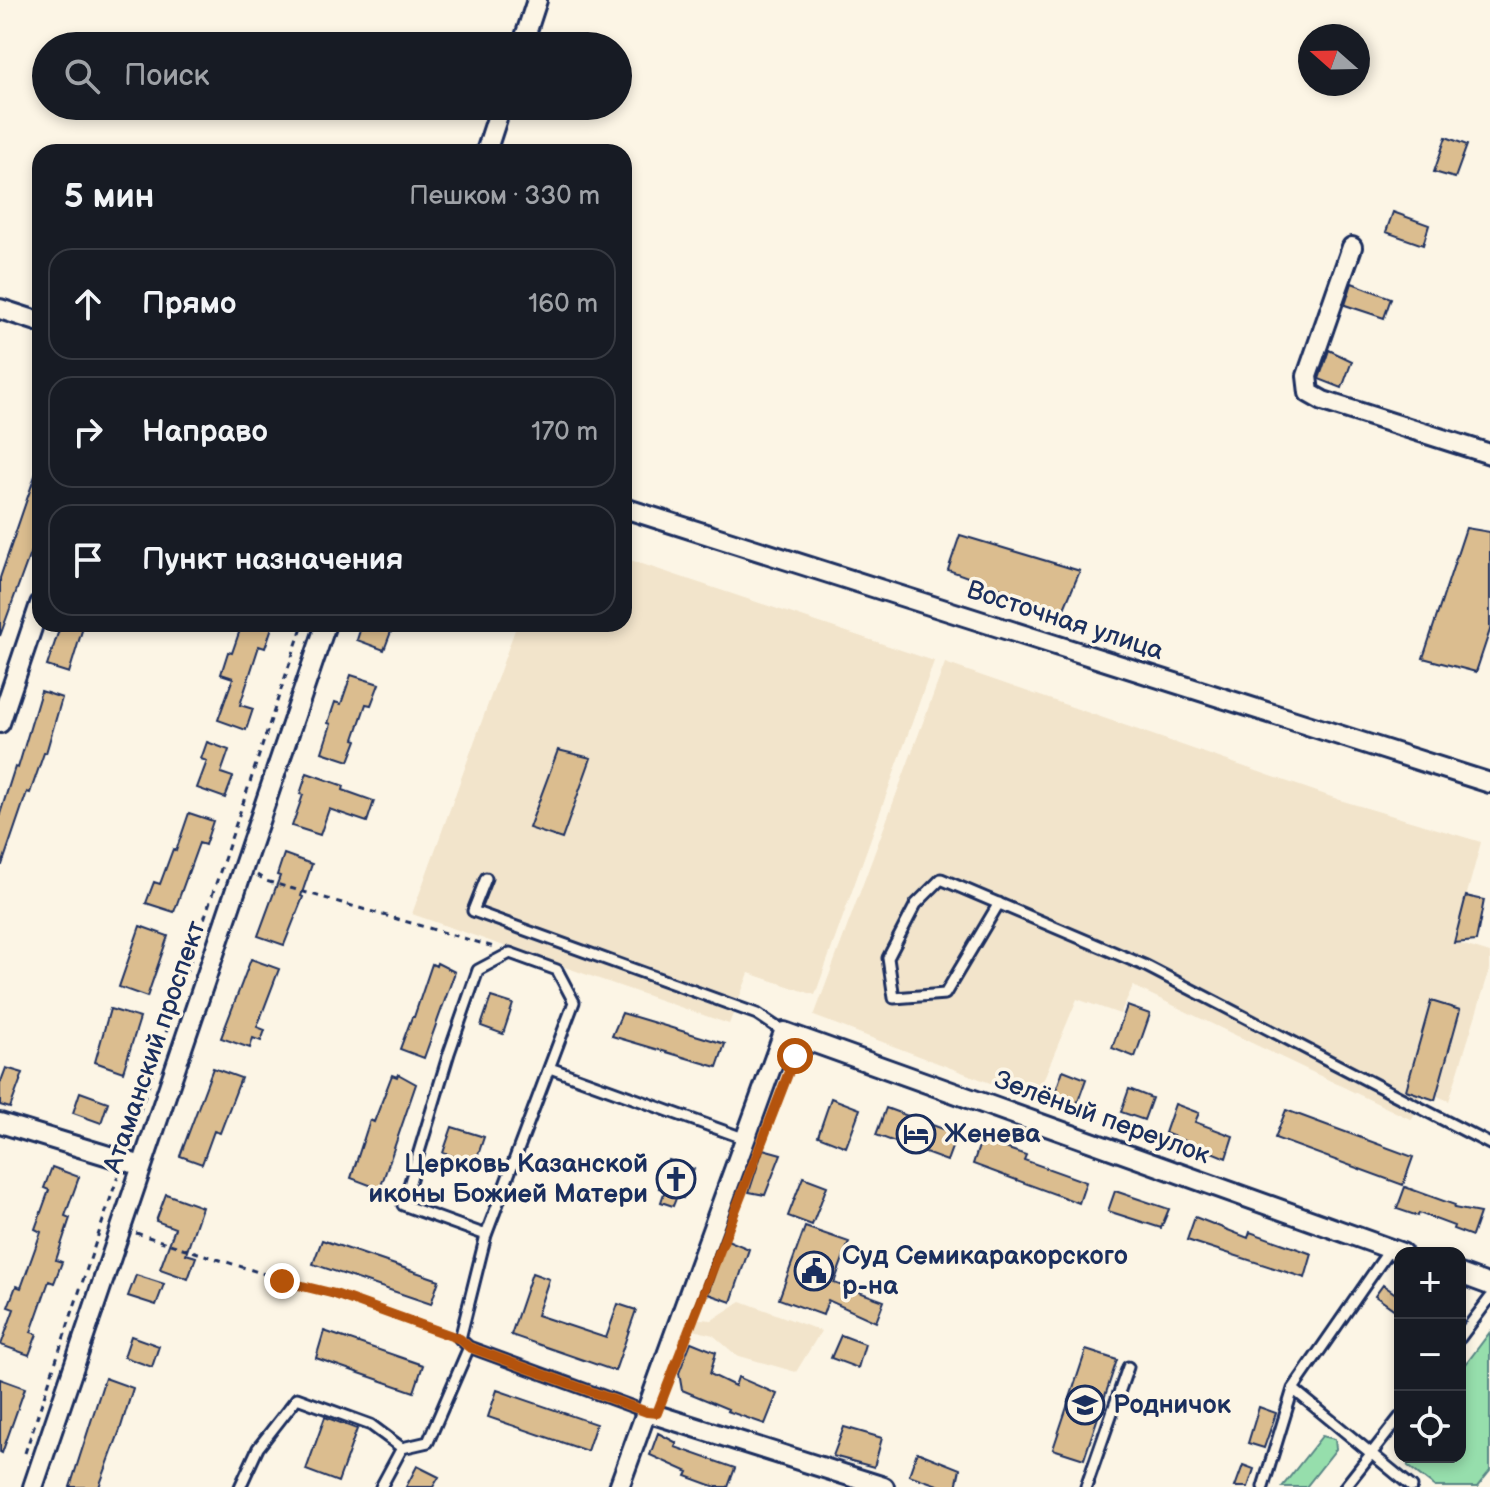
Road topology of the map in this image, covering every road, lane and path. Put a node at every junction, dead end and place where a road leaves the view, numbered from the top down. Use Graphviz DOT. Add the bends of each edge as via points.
graph roads {
  1 [pos="537,0"];
  2 [pos="527,32"];
  3 [pos="496,120"];
  4 [pos="489,144"];
  5 [pos="1352,247"];
  6 [pos="0,309"];
  7 [pos="32,319"];
  8 [pos="1490,454"];
  9 [pos="632,511"];
  10 [pos="32,628"];
  11 [pos="300,632"];
  12 [pos="323,632"];
  13 [pos="0,723"];
  14 [pos="1490,783"];
  15 [pos="244,866"];
  16 [pos="486,878"];
  17 [pos="999,903"];
  18 [pos="510,953"];
  19 [pos="784,1032"];
  20 [pos="810,1061"];
  21 [pos="550,1068"];
  22 [pos="790,1070"];
  23 [pos="0,1123"];
  24 [pos="746,1139"];
  25 [pos="1490,1144"];
  26 [pos="123,1161"];
  27 [pos="142,1166"];
  28 [pos="121,1228"];
  29 [pos="486,1235"];
  30 [pos="1394,1250"];
  31 [pos="1394,1254"];
  32 [pos="1466,1276"];
  33 [pos="1490,1285"];
  34 [pos="1490,1298"];
  35 [pos="1466,1330"];
  36 [pos="460,1339"];
  37 [pos="469,1347"];
  38 [pos="1128,1367"];
  39 [pos="1293,1389"];
  40 [pos="647,1412"];
  41 [pos="1394,1425"];
  42 [pos="402,1448"];
  43 [pos="1372,1454"];
  44 [pos="24,1458"];
  45 [pos="33,1487"];
  46 [pos="240,1487"];
  47 [pos="381,1487"];
  48 [pos="619,1487"];
  49 [pos="884,1487"];
  50 [pos="1086,1487"];
  51 [pos="1263,1487"];
  52 [pos="1345,1487"];
  53 [pos="1412,1487"];
  1 -- 2 [label="street"];
  3 -- 4 [label="street"];
  5 -- 8 [label="street" via="1307,376 1309,393"];
  6 -- 7 [label="street"];
  9 -- 14 [label="street, Восточная улица"];
  10 -- 13 [label="street"];
  11 -- 26 [label="path"];
  12 -- 15 [label="street, Атаманский проспект"];
  15 -- 18 [label="path" via="266,881"];
  15 -- 27 [label="street, Атаманский проспект"];
  16 -- 19 [label="lane" via="473,911 757,1014"];
  17 -- 17 [label="lane" via="945,994 894,998 888,958 916,904 941,879"];
  17 -- 25 [label="lane" via="1146,966"];
  18 -- 21 [label="lane" via="557,970 574,1002"];
  18 -- 29 [label="lane" via="478,970 403,1205"];
  19 -- 24 [label="street"];
  19 -- 30 [label="street, Зелёный переулок"];
  20 -- 22 [label="path" via="795,1056"];
  21 -- 24 [label="lane"];
  21 -- 29 [label="lane"];
  23 -- 26 [label="street"];
  24 -- 40 [label="street"];
  26 -- 27 [label="street"];
  26 -- 44 [label="path"];
  27 -- 28 [label="street, Атаманский проспект"];
  28 -- 36 [label="path"];
  28 -- 45 [label="street, Атаманский проспект"];
  29 -- 36 [label="lane"];
  31 -- 39 [label="lane"];
  32 -- 33 [label="street"];
  34 -- 35 [label="lane"];
  36 -- 37 [label="lane"];
  37 -- 40 [label="lane"];
  37 -- 42 [label="lane" via="428,1442"];
  38 -- 50 [label="lane"];
  39 -- 43 [label="lane"];
  39 -- 51 [label="lane"];
  40 -- 48 [label="street"];
  40 -- 49 [label="street"];
  41 -- 43 [label="lane"];
  42 -- 46 [label="lane" via="371,1425 297,1398 258,1448"];
  42 -- 47 [label="lane"];
  43 -- 52 [label="lane"];
  43 -- 53 [label="lane"];
}
